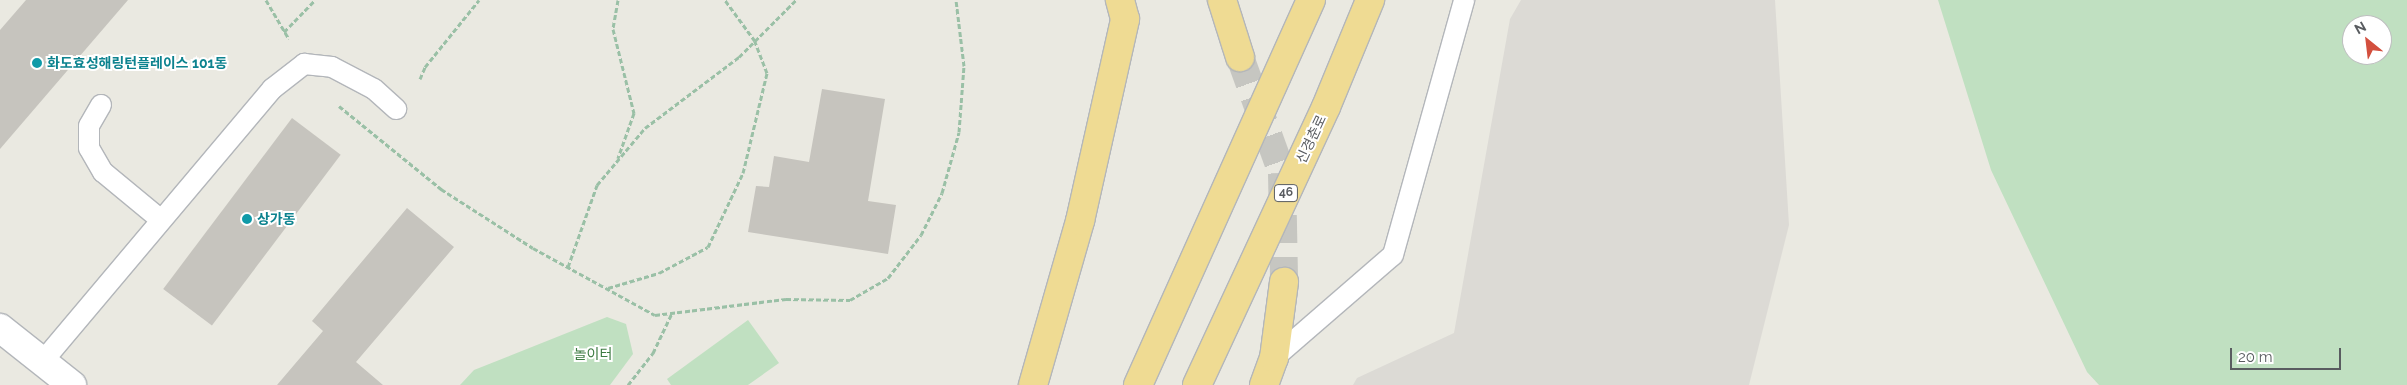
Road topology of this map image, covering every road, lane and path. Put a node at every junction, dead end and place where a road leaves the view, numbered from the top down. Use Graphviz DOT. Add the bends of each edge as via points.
graph roads {
  1 [pos="266,0"];
  2 [pos="315,0"];
  3 [pos="479,0"];
  4 [pos="618,0"];
  5 [pos="724,0"];
  6 [pos="796,0"];
  7 [pos="956,0"];
  8 [pos="1120,0"];
  9 [pos="1222,0"];
  10 [pos="1311,0"];
  11 [pos="1370,0"];
  12 [pos="1464,0"];
  13 [pos="284,32"];
  14 [pos="755,41"];
  15 [pos="1240,57"];
  16 [pos="304,64"];
  17 [pos="420,79"];
  18 [pos="101,105"];
  19 [pos="396,109"];
  20 [pos="617,161"];
  21 [pos="161,220"];
  22 [pos="568,267"];
  23 [pos="1284,282"];
  24 [pos="607,288"];
  25 [pos="672,312"];
  26 [pos="0,328"];
  27 [pos="1274,358"];
  28 [pos="43,361"];
  29 [pos="72,385"];
  30 [pos="628,385"];
  31 [pos="1033,385"];
  32 [pos="1138,385"];
  33 [pos="1197,385"];
  34 [pos="1264,385"];
  1 -- 13 [label="path"];
  2 -- 13 [label="path"];
  3 -- 17 [label="path" via="424,67"];
  4 -- 20 [label="path" via="613,28 634,113"];
  5 -- 14 [label="path"];
  6 -- 14 [label="path"];
  7 -- 25 [label="path" via="964,66 959,132 942,193 921,235 888,278 850,300 786,299"];
  8 -- 31 [label="highway" via="1125,19 1080,221"];
  9 -- 15 [label="highway"];
  10 -- 32 [label="highway"];
  11 -- 33 [label="highway, 신경춘로 / 46" via="1326,107"];
  12 -- 27 [label="lane" via="1393,255"];
  13 -- 16 [label="path"];
  14 -- 20 [label="path" via="646,128"];
  14 -- 24 [label="path" via="767,73 761,113 721,228 708,247 660,273"];
  16 -- 19 [label="lane" via="332,67 374,89"];
  16 -- 21 [label="lane" via="272,88"];
  16 -- 22 [label="path" via="343,111 441,189"];
  18 -- 21 [label="lane" via="89,126 89,148 103,172"];
  20 -- 22 [label="path" via="597,184"];
  21 -- 28 [label="lane"];
  22 -- 24 [label="path"];
  23 -- 27 [label="highway"];
  24 -- 25 [label="path" via="655,315"];
  25 -- 30 [label="path" via="653,353"];
  26 -- 28 [label="street"];
  27 -- 34 [label="highway"];
  28 -- 29 [label="street"];
}
